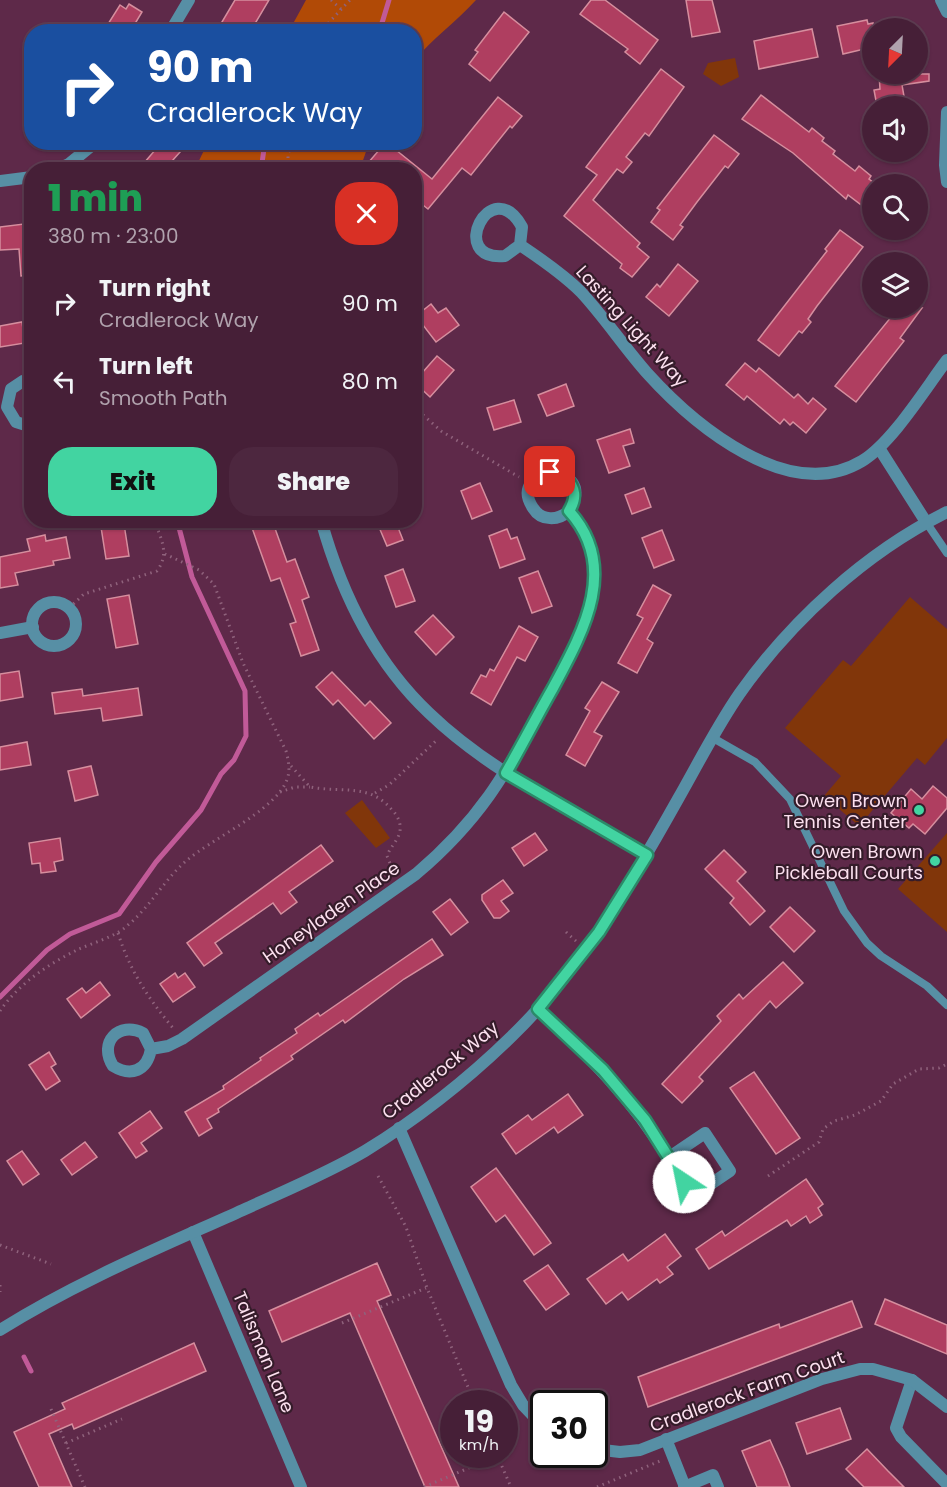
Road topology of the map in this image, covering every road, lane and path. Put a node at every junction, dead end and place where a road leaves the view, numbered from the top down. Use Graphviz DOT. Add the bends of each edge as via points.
graph roads {
  1 [pos="189,0"];
  2 [pos="332,0"];
  3 [pos="350,0"];
  4 [pos="941,0"];
  5 [pos="341,9"];
  6 [pos="947,12"];
  7 [pos="175,24"];
  8 [pos="327,24"];
  9 [pos="947,112"];
  10 [pos="86,150"];
  11 [pos="71,162"];
  12 [pos="24,178"];
  13 [pos="0,181"];
  14 [pos="947,182"];
  15 [pos="520,245"];
  16 [pos="947,360"];
  17 [pos="24,381"];
  18 [pos="4,408"];
  19 [pos="422,414"];
  20 [pos="24,424"];
  21 [pos="879,448"];
  22 [pos="532,484"];
  23 [pos="569,511"];
  24 [pos="947,512"];
  25 [pos="926,522"];
  26 [pos="157,528"];
  27 [pos="324,528"];
  28 [pos="947,553"];
  29 [pos="165,554"];
  30 [pos="69,608"];
  31 [pos="33,627"];
  32 [pos="0,633"];
  33 [pos="449,731"];
  34 [pos="713,738"];
  35 [pos="290,765"];
  36 [pos="506,773"];
  37 [pos="310,787"];
  38 [pos="280,792"];
  39 [pos="375,794"];
  40 [pos="647,855"];
  41 [pos="400,885"];
  42 [pos="118,933"];
  43 [pos="947,1005"];
  44 [pos="538,1009"];
  45 [pos="0,1011"];
  46 [pos="182,1039"];
  47 [pos="151,1049"];
  48 [pos="947,1064"];
  49 [pos="399,1128"];
  50 [pos="668,1158"];
  51 [pos="378,1176"];
  52 [pos="768,1176"];
  53 [pos="193,1232"];
  54 [pos="0,1245"];
  55 [pos="51,1264"];
  56 [pos="0,1285"];
  57 [pos="427,1288"];
  58 [pos="0,1292"];
  59 [pos="342,1323"];
  60 [pos="0,1330"];
  61 [pos="912,1380"];
  62 [pos="469,1390"];
  63 [pos="947,1407"];
  64 [pos="51,1409"];
  65 [pos="530,1412"];
  66 [pos="122,1419"];
  67 [pos="666,1439"];
  68 [pos="66,1443"];
  69 [pos="608,1451"];
  70 [pos="672,1455"];
  71 [pos="467,1468"];
  72 [pos="503,1468"];
  73 [pos="947,1484"];
  74 [pos="85,1487"];
  75 [pos="301,1487"];
  76 [pos="424,1487"];
  77 [pos="511,1487"];
  78 [pos="597,1487"];
  79 [pos="685,1487"];
  80 [pos="717,1487"];
  1 -- 7 [label="street"];
  2 -- 5 [label="path"];
  3 -- 5 [label="path"];
  4 -- 6 [label="street"];
  5 -- 8 [label="path"];
  9 -- 14 [label="street"];
  10 -- 11 [label="street"];
  12 -- 13 [label="street"];
  15 -- 21 [label="street, Lasting Light Way" via="579,291 674,401 747,454 768,465 808,474 848,467"];
  16 -- 21 [label="street, Lasting Light Way"];
  17 -- 18 [label="street" via="11,389"];
  18 -- 20 [label="street" via="16,422"];
  19 -- 22 [label="path" via="441,431"];
  21 -- 25 [label="street"];
  22 -- 23 [label="street" via="529,499 537,513 550,519"];
  22 -- 23 [label="street" via="544,474 559,473 565,477 575,492"];
  23 -- 36 [label="street, Honeyladen Place" via="580,524 593,555 590,610 574,650"];
  24 -- 25 [label="street, Cradlerock Way"];
  25 -- 28 [label="lane"];
  25 -- 34 [label="street, Cradlerock Way" via="850,577 776,647 739,694"];
  26 -- 29 [label="path"];
  27 -- 33 [label="street" via="348,596 378,651 412,695"];
  29 -- 30 [label="path" via="157,571 84,594"];
  29 -- 35 [label="path" via="199,570 214,584 243,663"];
  30 -- 31 [label="street" via="62,603 47,603 34,614"];
  30 -- 31 [label="street" via="76,627 63,644 44,643"];
  31 -- 32 [label="street"];
  33 -- 36 [label="street"];
  33 -- 39 [label="path"];
  34 -- 40 [label="street, Cradlerock Way"];
  34 -- 43 [label="lane" via="755,762 790,799 844,911 861,936 881,956 905,970"];
  35 -- 37 [label="path"];
  35 -- 38 [label="path" via="289,777"];
  36 -- 40 [label="street"];
  36 -- 41 [label="street, Honeyladen Place" via="465,829"];
  37 -- 38 [label="path"];
  37 -- 39 [label="path"];
  38 -- 42 [label="path" via="188,859"];
  39 -- 41 [label="path" via="398,816 400,834 387,856"];
  40 -- 44 [label="street, Cradlerock Way" via="593,940"];
  41 -- 46 [label="street, Honeyladen Place"];
  42 -- 45 [label="path" via="49,967 24,984"];
  42 -- 46 [label="path" via="144,994"];
  44 -- 49 [label="street, Cradlerock Way" via="468,1076"];
  44 -- 50 [label="street" via="603,1070 645,1120"];
  46 -- 47 [label="street, Honeyladen Place"];
  48 -- 52 [label="path" via="919,1069 893,1084 881,1101 855,1116 834,1121 823,1129 819,1142"];
  49 -- 53 [label="street, Cradlerock Way" via="326,1172"];
  49 -- 65 [label="street" via="511,1385"];
  50 -- 50 [label="street" via="705,1133 730,1170 693,1196"];
  51 -- 57 [label="path" via="406,1227"];
  53 -- 60 [label="street, Cradlerock Way" via="48,1302"];
  53 -- 75 [label="street, Talisman Lane"];
  54 -- 55 [label="path"];
  56 -- 58 [label="path"];
  57 -- 59 [label="path"];
  57 -- 62 [label="path"];
  61 -- 63 [label="street, Cradlerock Farm Court"];
  61 -- 67 [label="street, Cradlerock Farm Court" via="873,1369 843,1373"];
  61 -- 73 [label="street" via="896,1428"];
  64 -- 68 [label="path"];
  66 -- 68 [label="path"];
  67 -- 69 [label="street, Cradlerock Farm Court" via="640,1450"];
  67 -- 70 [label="street"];
  68 -- 74 [label="path"];
  70 -- 78 [label="path"];
  70 -- 79 [label="street"];
  71 -- 76 [label="path"];
  72 -- 77 [label="path"];
  79 -- 80 [label="street" via="713,1475"];
}
